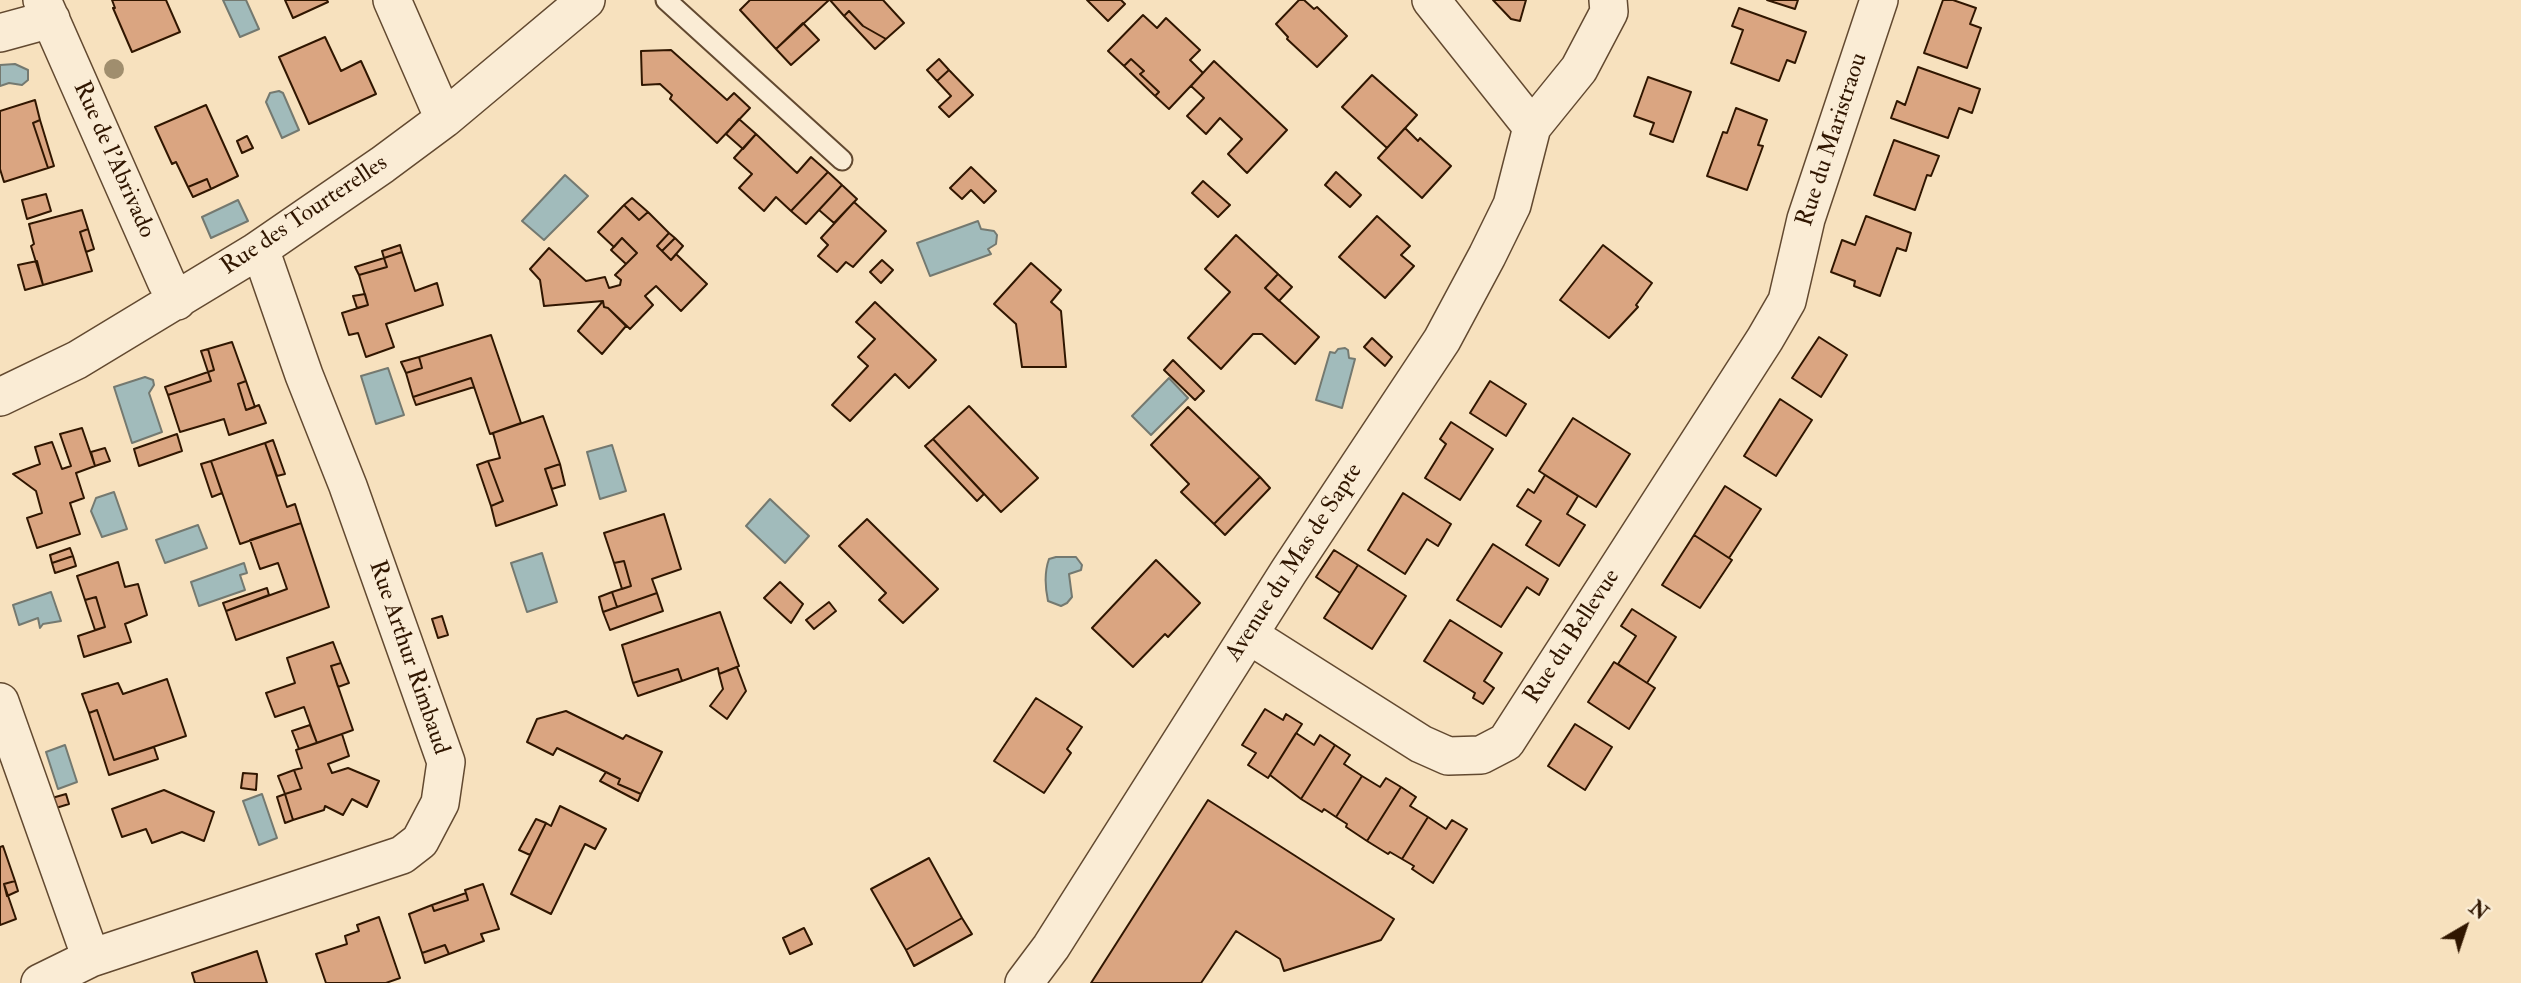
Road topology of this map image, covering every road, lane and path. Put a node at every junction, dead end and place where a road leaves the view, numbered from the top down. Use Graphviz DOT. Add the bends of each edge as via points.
graph roads {
  1 [pos="392,0"];
  2 [pos="586,0"];
  3 [pos="666,0"];
  4 [pos="1431,0"];
  5 [pos="1880,0"];
  6 [pos="1612,4"];
  7 [pos="47,9"];
  8 [pos="0,33"];
  9 [pos="444,119"];
  10 [pos="1531,127"];
  11 [pos="842,160"];
  12 [pos="257,251"];
  13 [pos="1792,281"];
  14 [pos="177,301"];
  15 [pos="0,397"];
  16 [pos="1249,635"];
  17 [pos="0,702"];
  18 [pos="91,958"];
  19 [pos="40,983"];
  20 [pos="1024,983"];
  1 -- 9 [label="street"];
  2 -- 9 [label="street, Rue des Tourterelles"];
  3 -- 11 [label="lane"];
  4 -- 10 [label="street"];
  5 -- 13 [label="street, Rue du Maristraou" via="1806,219"];
  6 -- 10 [label="street" via="1579,69"];
  7 -- 8 [label="street"];
  7 -- 14 [label="street, Rue de l'Abrivado"];
  9 -- 12 [label="street, Rue des Tourterelles"];
  10 -- 16 [label="street, Avenue du Mas de Sapte" via="1512,205 1442,340"];
  12 -- 14 [label="street, Rue des Tourterelles"];
  12 -- 18 [label="street, Rue Arthur Rimbaud" via="348,486 446,762 440,803 420,841 402,855"];
  13 -- 16 [label="street, Rue du Bellevue" via="1765,339 1506,742 1481,755 1448,756 1421,744"];
  14 -- 15 [label="street, Rue des Tourterelles" via="77,360"];
  16 -- 20 [label="street, Avenue du Mas de Sapte"];
  17 -- 18 [label="street"];
  18 -- 19 [label="street, Rue Arthur Rimbaud"];
}
